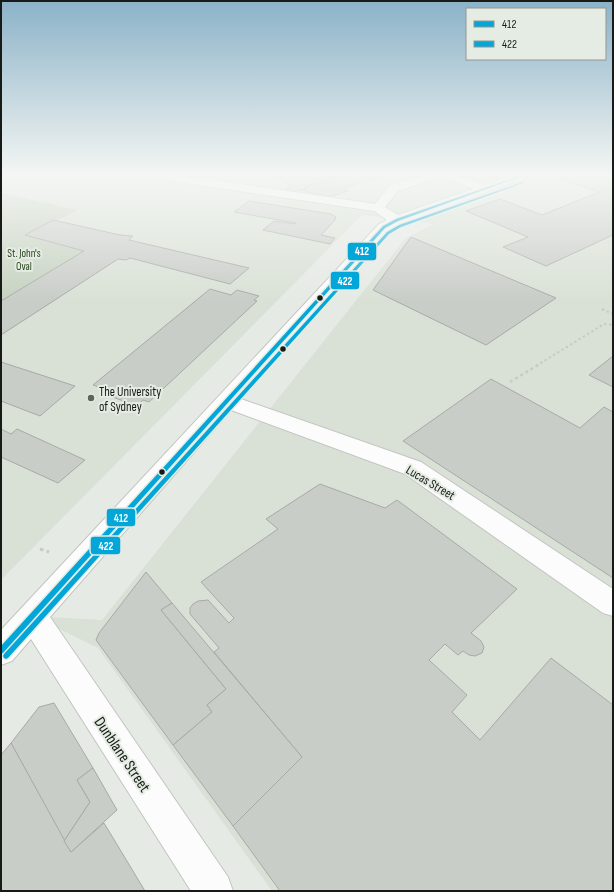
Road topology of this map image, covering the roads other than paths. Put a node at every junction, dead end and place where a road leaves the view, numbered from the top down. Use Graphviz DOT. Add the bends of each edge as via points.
graph roads {
  1 [pos="393,218"];
  2 [pos="404,218"];
  3 [pos="397,220"];
  4 [pos="227,401"];
  5 [pos="613,604"];
  6 [pos="33,616"];
  7 [pos="1,651"];
  8 [pos="214,891"];
  1 -- 3 [label="street"];
  2 -- 3 [label="street"];
  3 -- 4 [label="street" via="384,227"];
  4 -- 5 [label="street, Lucas Street" via="413,468"];
  4 -- 6 [label="street"];
  6 -- 7 [label="street"];
  6 -- 8 [label="street, Dunblane Street"];
}
